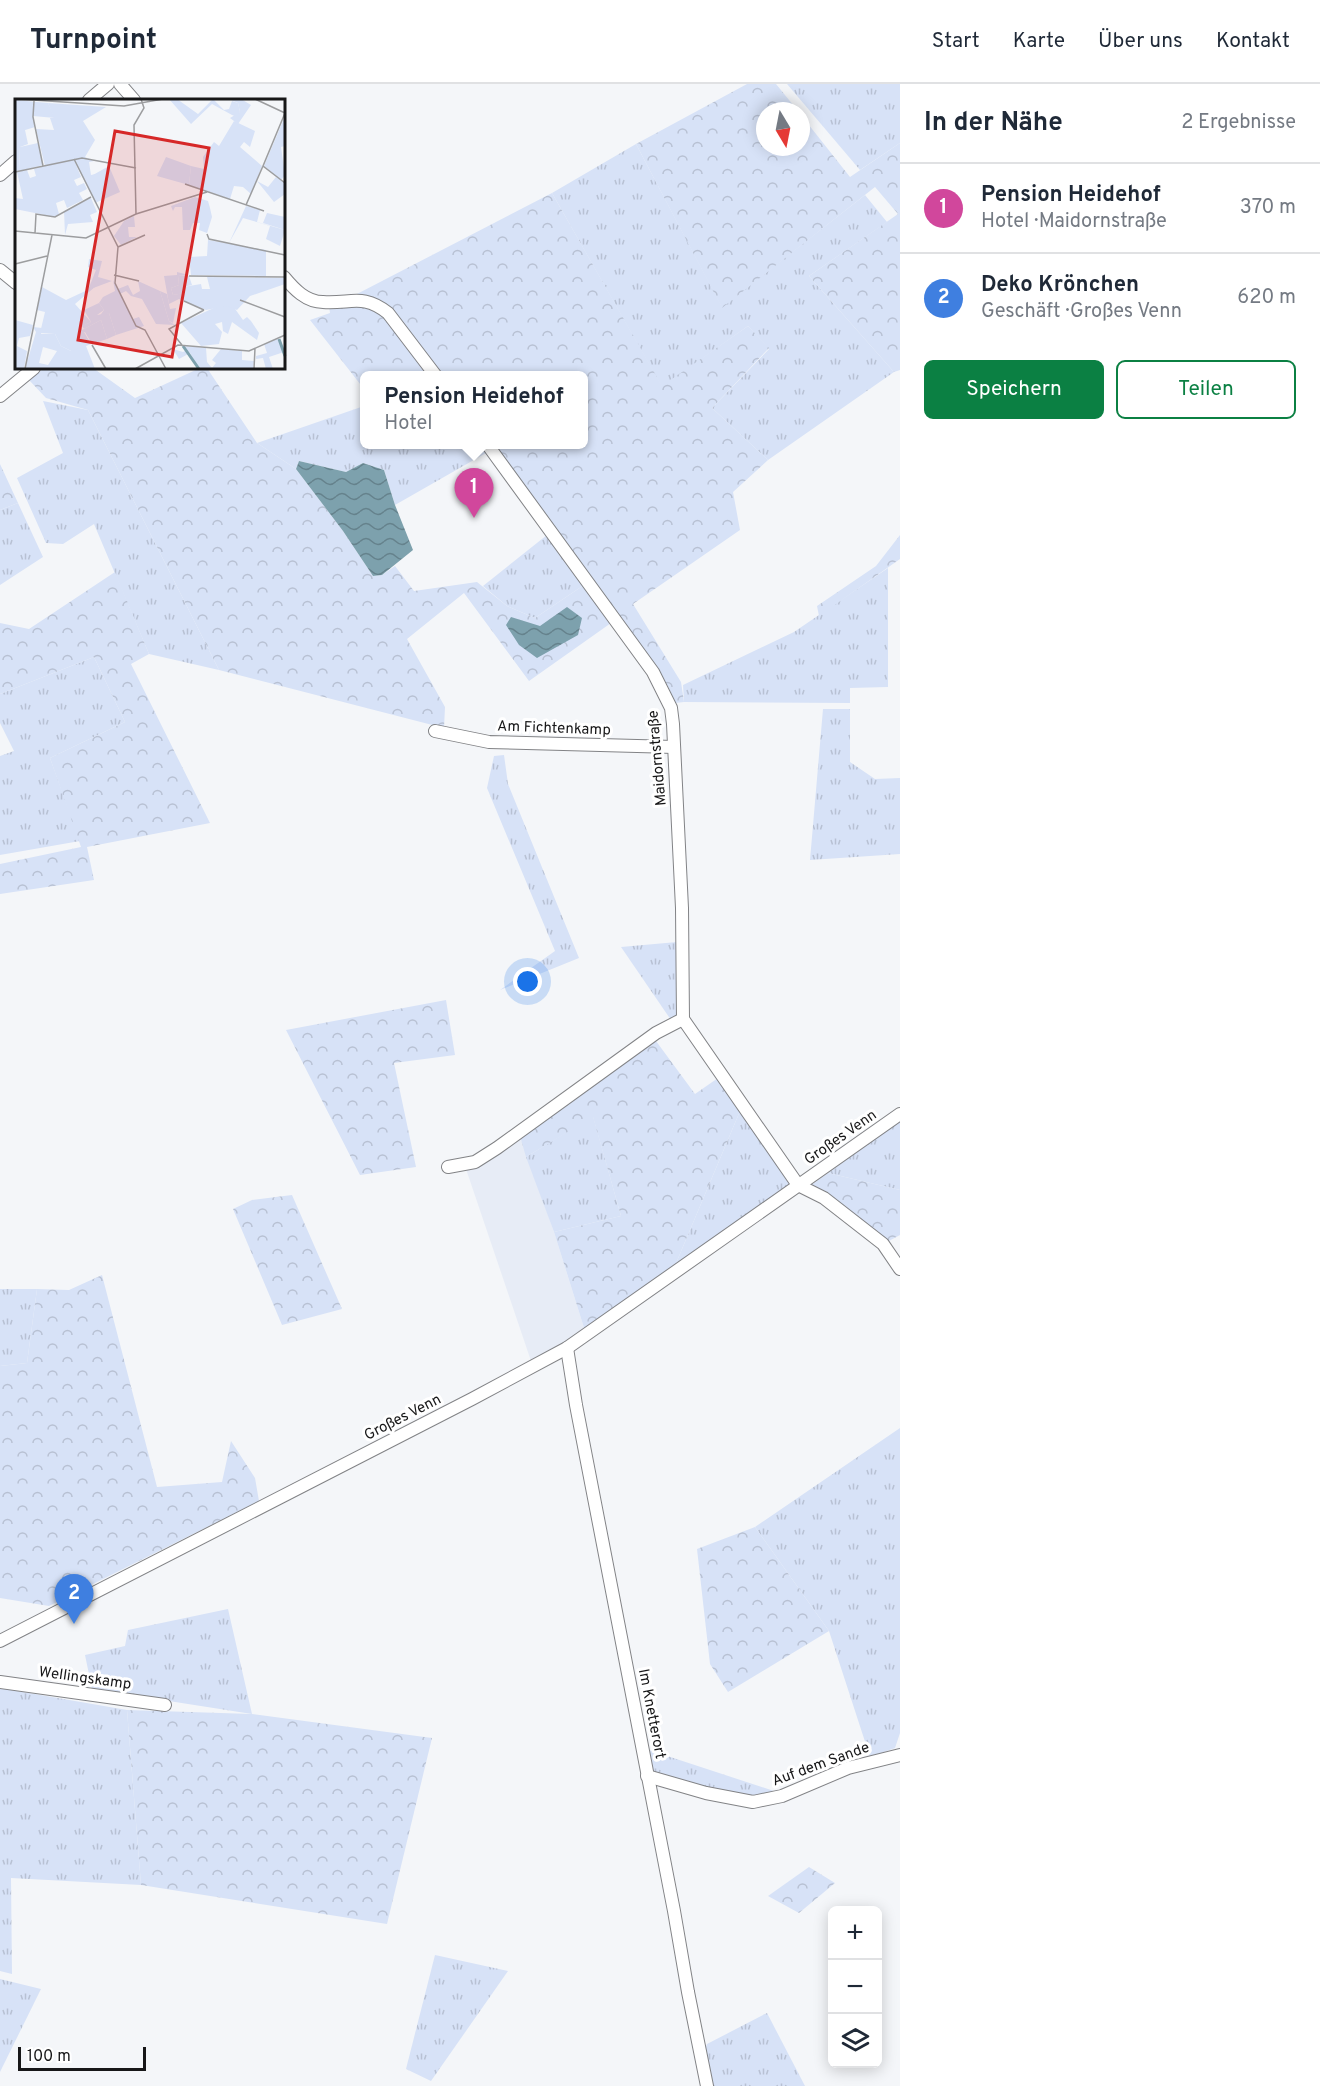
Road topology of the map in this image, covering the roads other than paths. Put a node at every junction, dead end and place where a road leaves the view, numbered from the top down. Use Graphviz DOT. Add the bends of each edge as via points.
graph roads {
  1 [pos="108,84"];
  2 [pos="120,84"];
  3 [pos="90,99"];
  4 [pos="133,99"];
  5 [pos="15,162"];
  6 [pos="0,175"];
  7 [pos="0,270"];
  8 [pos="285,278"];
  9 [pos="15,282"];
  10 [pos="33,369"];
  11 [pos="433,371"];
  12 [pos="0,396"];
  13 [pos="491,449"];
  14 [pos="435,731"];
  15 [pos="674,747"];
  16 [pos="683,1019"];
  17 [pos="900,1114"];
  18 [pos="448,1167"];
  19 [pos="798,1185"];
  20 [pos="900,1269"];
  21 [pos="567,1348"];
  22 [pos="0,1641"];
  23 [pos="0,1682"];
  24 [pos="165,1705"];
  25 [pos="900,1755"];
  26 [pos="647,1776"];
  27 [pos="707,2086"];
  1 -- 3 [label="street"];
  2 -- 4 [label="street"];
  5 -- 6 [label="street"];
  7 -- 9 [label="street"];
  8 -- 11 [label="street" via="308,299 323,303 355,299 378,305"];
  10 -- 12 [label="street"];
  13 -- 15 [label="street, Maidornstraße" via="653,672 671,708"];
  14 -- 15 [label="street, Am Fichtenkamp" via="489,742"];
  15 -- 16 [label="street, Maidornstraße"];
  16 -- 18 [label="street" via="656,1033 475,1162"];
  16 -- 19 [label="street"];
  17 -- 19 [label="street, Großes Venn"];
  19 -- 20 [label="street, Großes Venn" via="824,1198 883,1244"];
  19 -- 21 [label="street, Großes Venn"];
  21 -- 22 [label="street, Großes Venn"];
  21 -- 26 [label="street, Im Knetterort"];
  23 -- 24 [label="street, Wellingskamp"];
  25 -- 26 [label="street, Auf dem Sande" via="848,1768 782,1796 753,1802"];
  26 -- 27 [label="street, Im Knetterort"];
}
